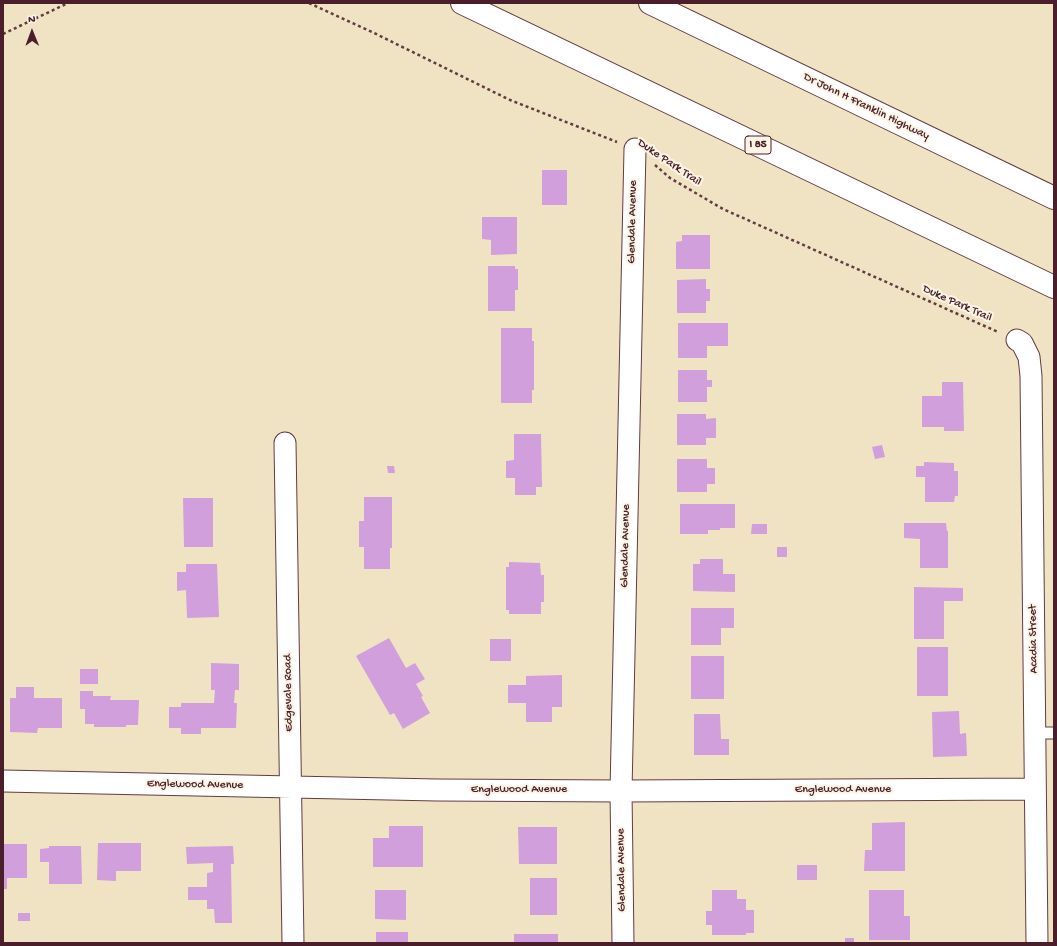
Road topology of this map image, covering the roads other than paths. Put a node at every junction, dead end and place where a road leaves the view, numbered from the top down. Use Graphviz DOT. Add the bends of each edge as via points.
graph roads {
  1 [pos="462,3"];
  2 [pos="650,3"];
  3 [pos="635,150"];
  4 [pos="1054,198"];
  5 [pos="1054,287"];
  6 [pos="1017,340"];
  7 [pos="284,443"];
  8 [pos="1044,733"];
  9 [pos="3,781"];
  10 [pos="290,787"];
  11 [pos="1035,789"];
  12 [pos="621,791"];
  13 [pos="293,943"];
  14 [pos="623,943"];
  15 [pos="1037,943"];
  1 -- 5 [label="highway, I 85"];
  2 -- 4 [label="highway, Dr John H Franklin Highway"];
  3 -- 12 [label="street, Glendale Avenue"];
  6 -- 8 [label="street, Acadia Street" via="1022,343 1029,357 1031,376"];
  7 -- 10 [label="street, Edgevale Road"];
  8 -- 11 [label="street, Acadia Street"];
  9 -- 10 [label="street, Englewood Avenue"];
  10 -- 12 [label="street, Englewood Avenue"];
  10 -- 13 [label="street, Edgevale Road"];
  11 -- 12 [label="street, Englewood Avenue"];
  11 -- 15 [label="street, Acadia Street"];
  12 -- 14 [label="street, Glendale Avenue"];
}
